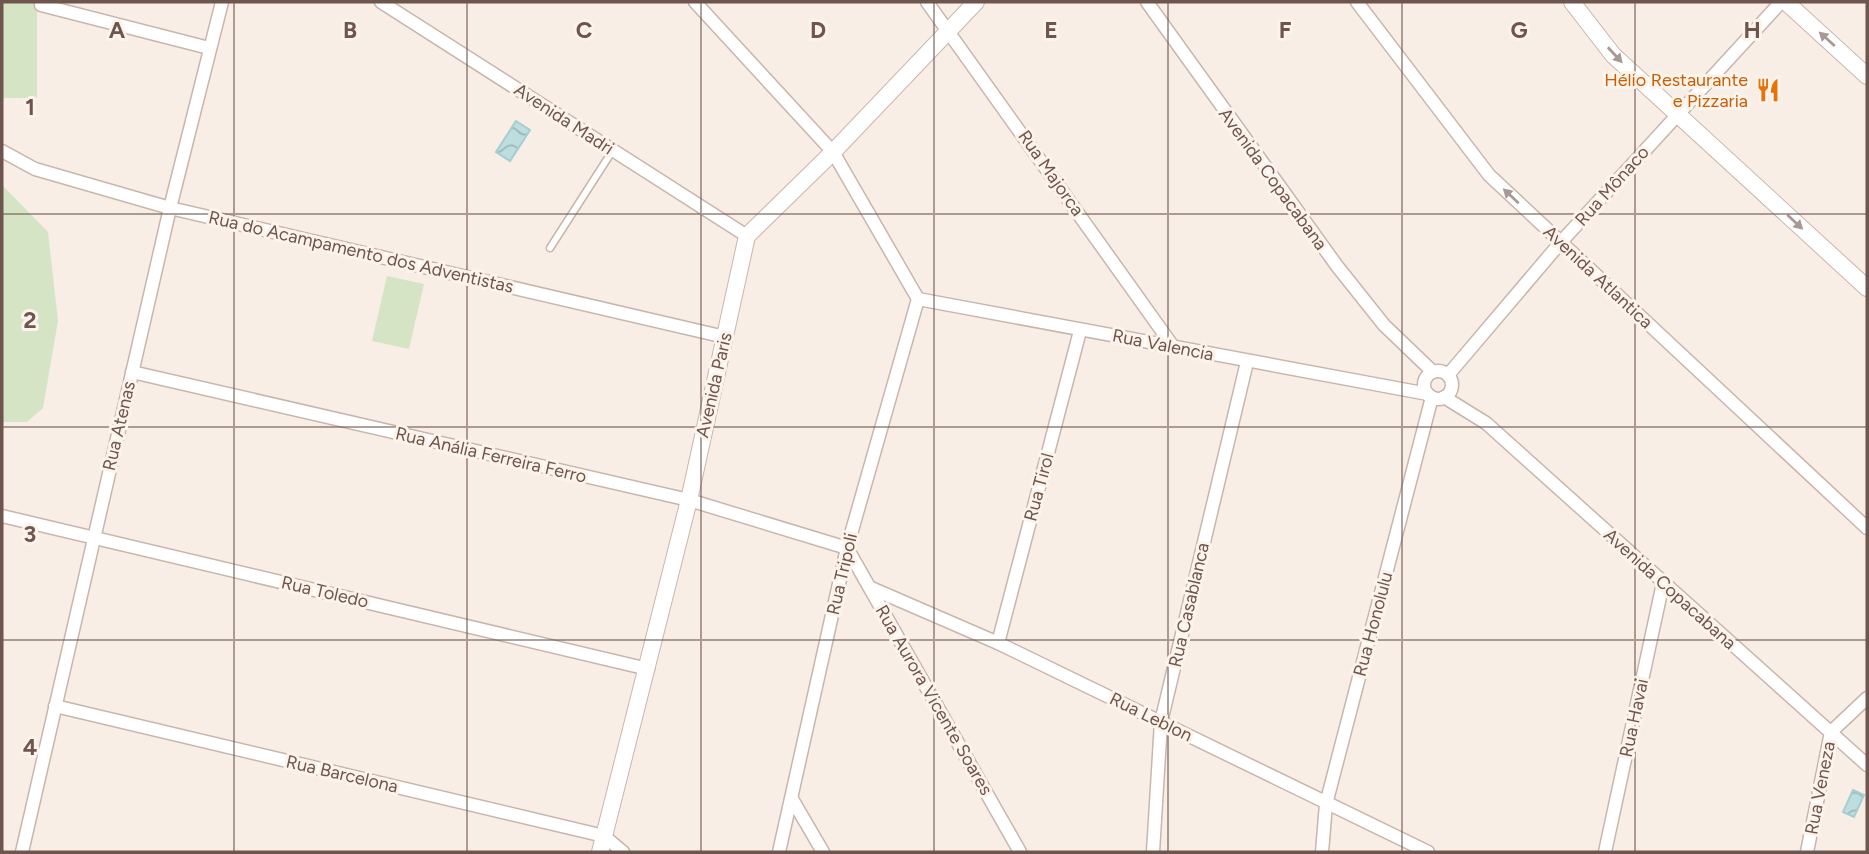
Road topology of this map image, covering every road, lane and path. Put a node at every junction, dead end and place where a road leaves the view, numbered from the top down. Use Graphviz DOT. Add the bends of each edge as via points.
graph roads {
  1 [pos="222,2"];
  2 [pos="381,2"];
  3 [pos="695,2"];
  4 [pos="927,2"];
  5 [pos="976,2"];
  6 [pos="1147,2"];
  7 [pos="1357,2"];
  8 [pos="1572,2"];
  9 [pos="1781,2"];
  10 [pos="1786,2"];
  11 [pos="41,5"];
  12 [pos="950,30"];
  13 [pos="209,48"];
  14 [pos="1867,76"];
  15 [pos="1678,114"];
  16 [pos="613,150"];
  17 [pos="2,151"];
  18 [pos="833,152"];
  19 [pos="170,208"];
  20 [pos="747,236"];
  21 [pos="1561,242"];
  22 [pos="550,248"];
  23 [pos="1867,288"];
  24 [pos="918,299"];
  25 [pos="1080,331"];
  26 [pos="725,337"];
  27 [pos="1172,345"];
  28 [pos="1247,362"];
  29 [pos="132,372"];
  30 [pos="1436,385"];
  31 [pos="689,500"];
  32 [pos="2,516"];
  33 [pos="1867,528"];
  34 [pos="94,537"];
  35 [pos="847,548"];
  36 [pos="1663,583"];
  37 [pos="871,588"];
  38 [pos="998,643"];
  39 [pos="648,669"];
  40 [pos="1867,698"];
  41 [pos="55,706"];
  42 [pos="1161,722"];
  43 [pos="1831,733"];
  44 [pos="1867,765"];
  45 [pos="792,799"];
  46 [pos="1326,804"];
  47 [pos="602,844"];
  48 [pos="22,852"];
  49 [pos="623,852"];
  50 [pos="779,852"];
  51 [pos="823,852"];
  52 [pos="1020,852"];
  53 [pos="1153,852"];
  54 [pos="1322,852"];
  55 [pos="1426,852"];
  56 [pos="1605,852"];
  57 [pos="1807,852"];
  1 -- 13 [label="street, Rua Atenas"];
  2 -- 16 [label="street, Avenida Madri"];
  3 -- 18 [label="street"];
  4 -- 12 [label="street, Rua Majorca"];
  5 -- 12 [label="street"];
  6 -- 30 [label="street, Avenida Copacabana" via="1336,266"];
  21 -- 7 [label="street, Avenida Atlantica, one-way" via="1489,175"];
  8 -- 15 [label="street, one-way" via="1613,55"];
  9 -- 15 [label="street, Rua Mônaco"];
  14 -- 10 [label="street, one-way"];
  11 -- 13 [label="street"];
  12 -- 18 [label="street"];
  12 -- 27 [label="street, Rua Majorca"];
  13 -- 19 [label="street, Rua Atenas"];
  15 -- 21 [label="street, Rua Mônaco"];
  15 -- 23 [label="street, one-way"];
  16 -- 20 [label="street, Avenida Madri"];
  16 -- 22 [label="lane"];
  17 -- 19 [label="street, Rua do Acampamento dos Adventistas" via="35,169"];
  18 -- 20 [label="street"];
  18 -- 24 [label="street"];
  19 -- 26 [label="street, Rua do Acampamento dos Adventistas"];
  19 -- 29 [label="street, Rua Atenas"];
  20 -- 26 [label="street, Avenida Paris"];
  21 -- 30 [label="street, Rua Mônaco"];
  21 -- 33 [label="street, Avenida Atlantica"];
  24 -- 25 [label="street, Rua Valencia"];
  24 -- 35 [label="street, Rua Tripoli"];
  25 -- 27 [label="street, Rua Valencia"];
  25 -- 38 [label="street, Rua Tirol"];
  26 -- 31 [label="street, Avenida Paris"];
  27 -- 28 [label="street, Rua Valencia"];
  28 -- 30 [label="street, Rua Valencia" via="1409,391"];
  28 -- 42 [label="street, Rua Casablanca"];
  29 -- 31 [label="street, Rua Anália Ferreira Ferro"];
  29 -- 34 [label="street, Rua Atenas"];
  30 -- 36 [label="street, Avenida Copacabana" via="1486,423"];
  30 -- 46 [label="street, Rua Honolulu"];
  31 -- 35 [label="street, Rua Anália Ferreira Ferro"];
  31 -- 39 [label="street, Avenida Paris"];
  32 -- 34 [label="street, Rua Toledo"];
  34 -- 39 [label="street, Rua Toledo"];
  34 -- 41 [label="street, Rua Atenas"];
  35 -- 37 [label="street, Rua Aurora Vicente Soares"];
  35 -- 45 [label="street, Rua Tripoli"];
  36 -- 43 [label="street, Avenida Copacabana"];
  36 -- 56 [label="street, Rua Havai"];
  37 -- 38 [label="street, Rua Leblon"];
  37 -- 52 [label="street, Rua Aurora Vicente Soares"];
  38 -- 42 [label="street, Rua Leblon"];
  39 -- 47 [label="street, Avenida Paris"];
  40 -- 43 [label="street, Rua Veneza"];
  41 -- 47 [label="street, Rua Barcelona"];
  41 -- 48 [label="street, Rua Atenas"];
  42 -- 46 [label="street, Rua Leblon"];
  42 -- 53 [label="street, Rua Casablanca"];
  43 -- 44 [label="street, Avenida Copacabana"];
  43 -- 57 [label="street, Rua Veneza"];
  45 -- 50 [label="street, Rua Tripoli"];
  45 -- 51 [label="street"];
  46 -- 54 [label="street, Rua Honolulu"];
  46 -- 55 [label="street, Rua Leblon"];
  47 -- 49 [label="street, Rua Barcelona"];
}
